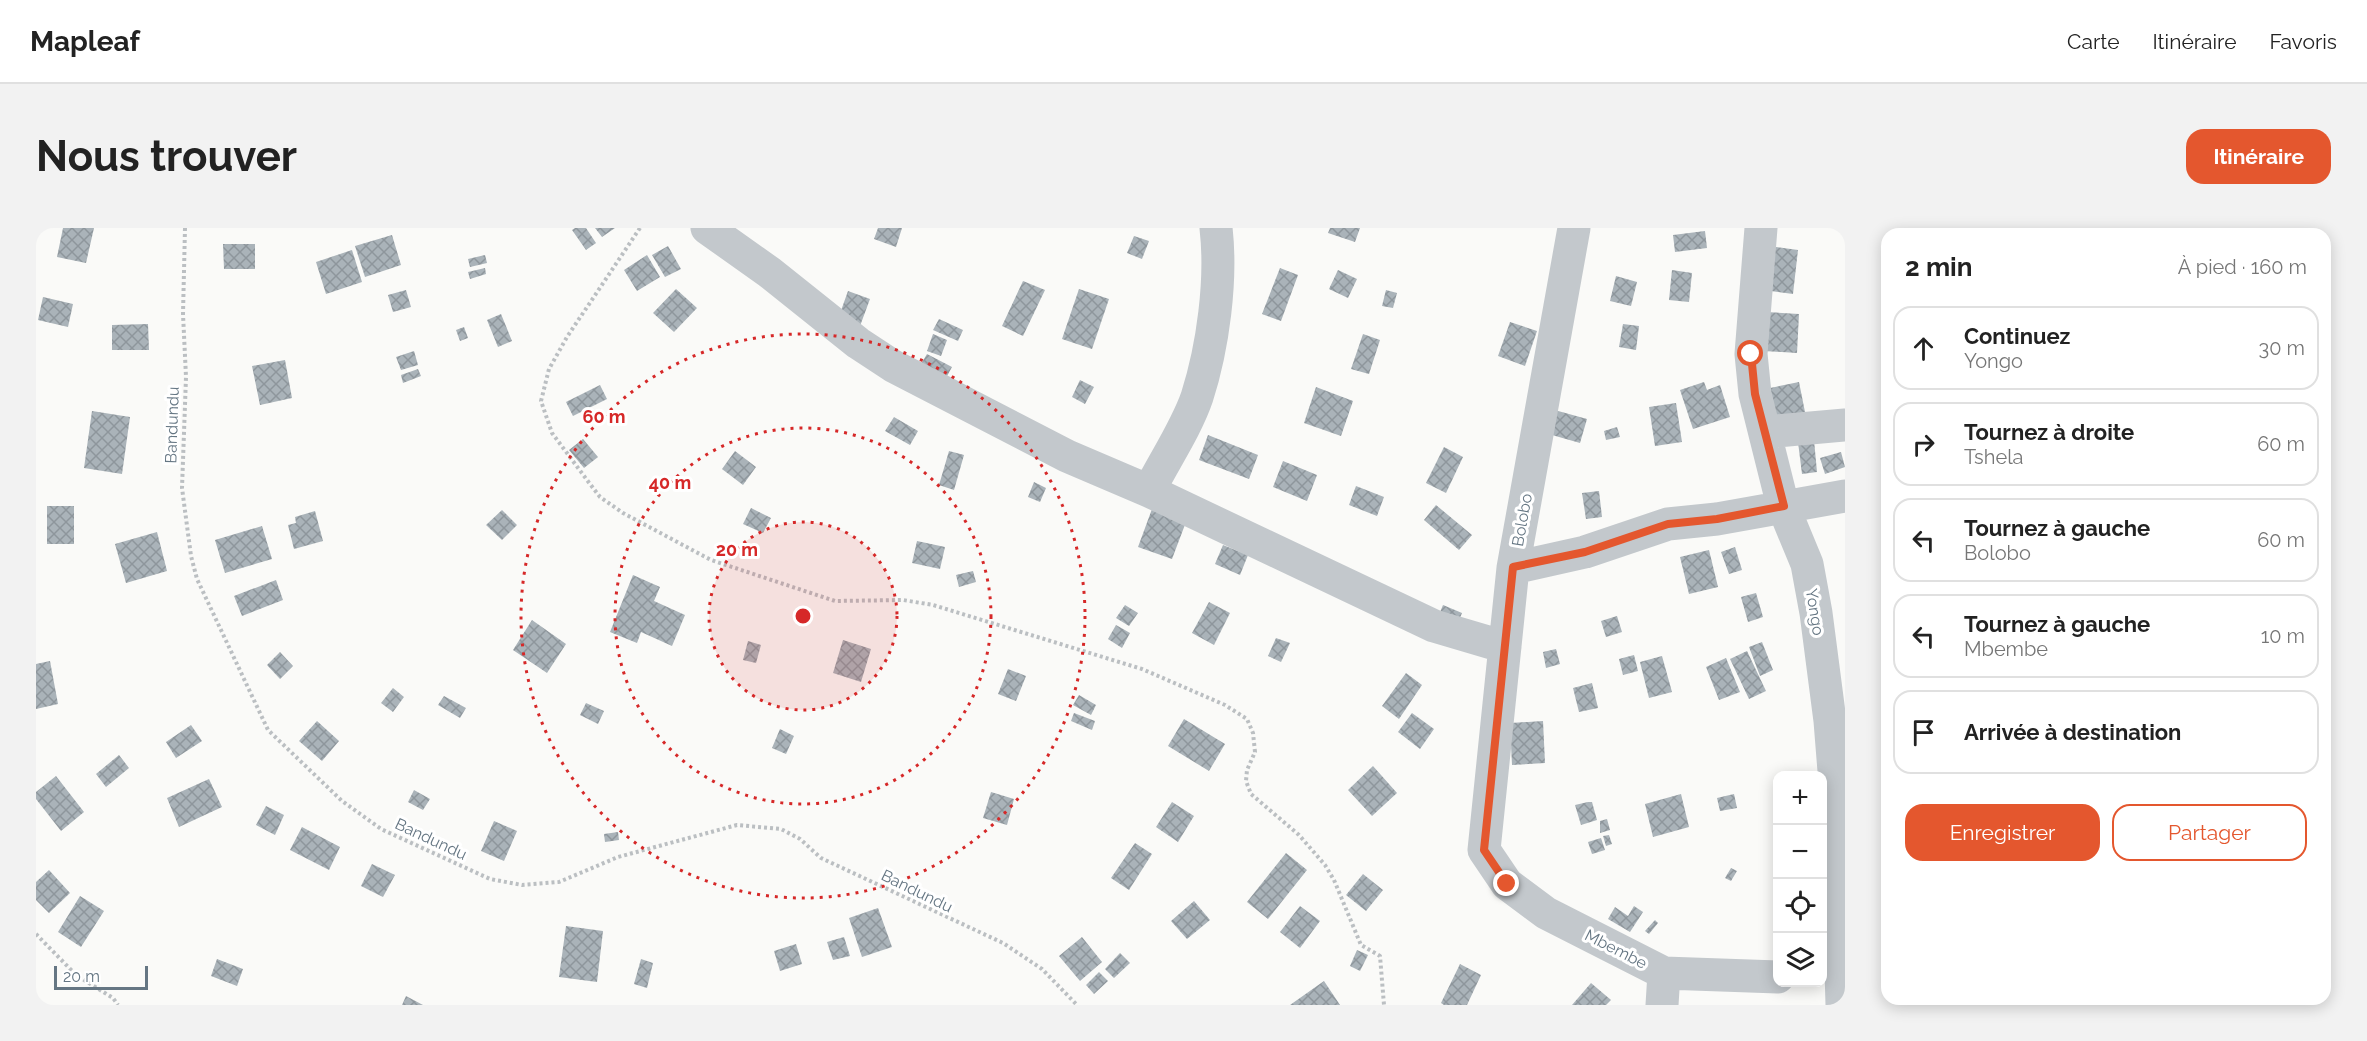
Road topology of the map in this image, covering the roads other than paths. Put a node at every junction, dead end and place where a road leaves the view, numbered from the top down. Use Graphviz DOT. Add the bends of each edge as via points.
graph roads {
  1 [pos="707,228"];
  2 [pos="1216,228"];
  3 [pos="1574,228"];
  4 [pos="1761,228"];
  5 [pos="1845,425"];
  6 [pos="1765,432"];
  7 [pos="1149,491"];
  8 [pos="1845,496"];
  9 [pos="1784,506"];
  10 [pos="1513,567"];
  11 [pos="1505,647"];
  12 [pos="1837,720"];
  13 [pos="1484,850"];
  14 [pos="1664,973"];
  15 [pos="1773,977"];
  16 [pos="1838,986"];
  17 [pos="1662,1005"];
  1 -- 7 [label="street" via="893,366 1067,456"];
  2 -- 7 [label="street" via="1219,255 1209,348 1196,398"];
  3 -- 10 [label="street, Bolobo"];
  4 -- 6 [label="street, Yongo" via="1751,354 1755,394"];
  5 -- 6 [label="street"];
  6 -- 9 [label="street, Yongo"];
  7 -- 11 [label="street" via="1434,626"];
  8 -- 9 [label="street"];
  9 -- 10 [label="street" via="1668,524 1585,552"];
  9 -- 12 [label="street, Yongo" via="1807,564"];
  10 -- 11 [label="street, Bolobo"];
  11 -- 13 [label="street, Bolobo"];
  12 -- 16 [label="street, Yongo"];
  13 -- 14 [label="street, Mbembe" via="1507,884 1546,913"];
  14 -- 15 [label="street, Mbembe"];
  14 -- 17 [label="street"];
}
